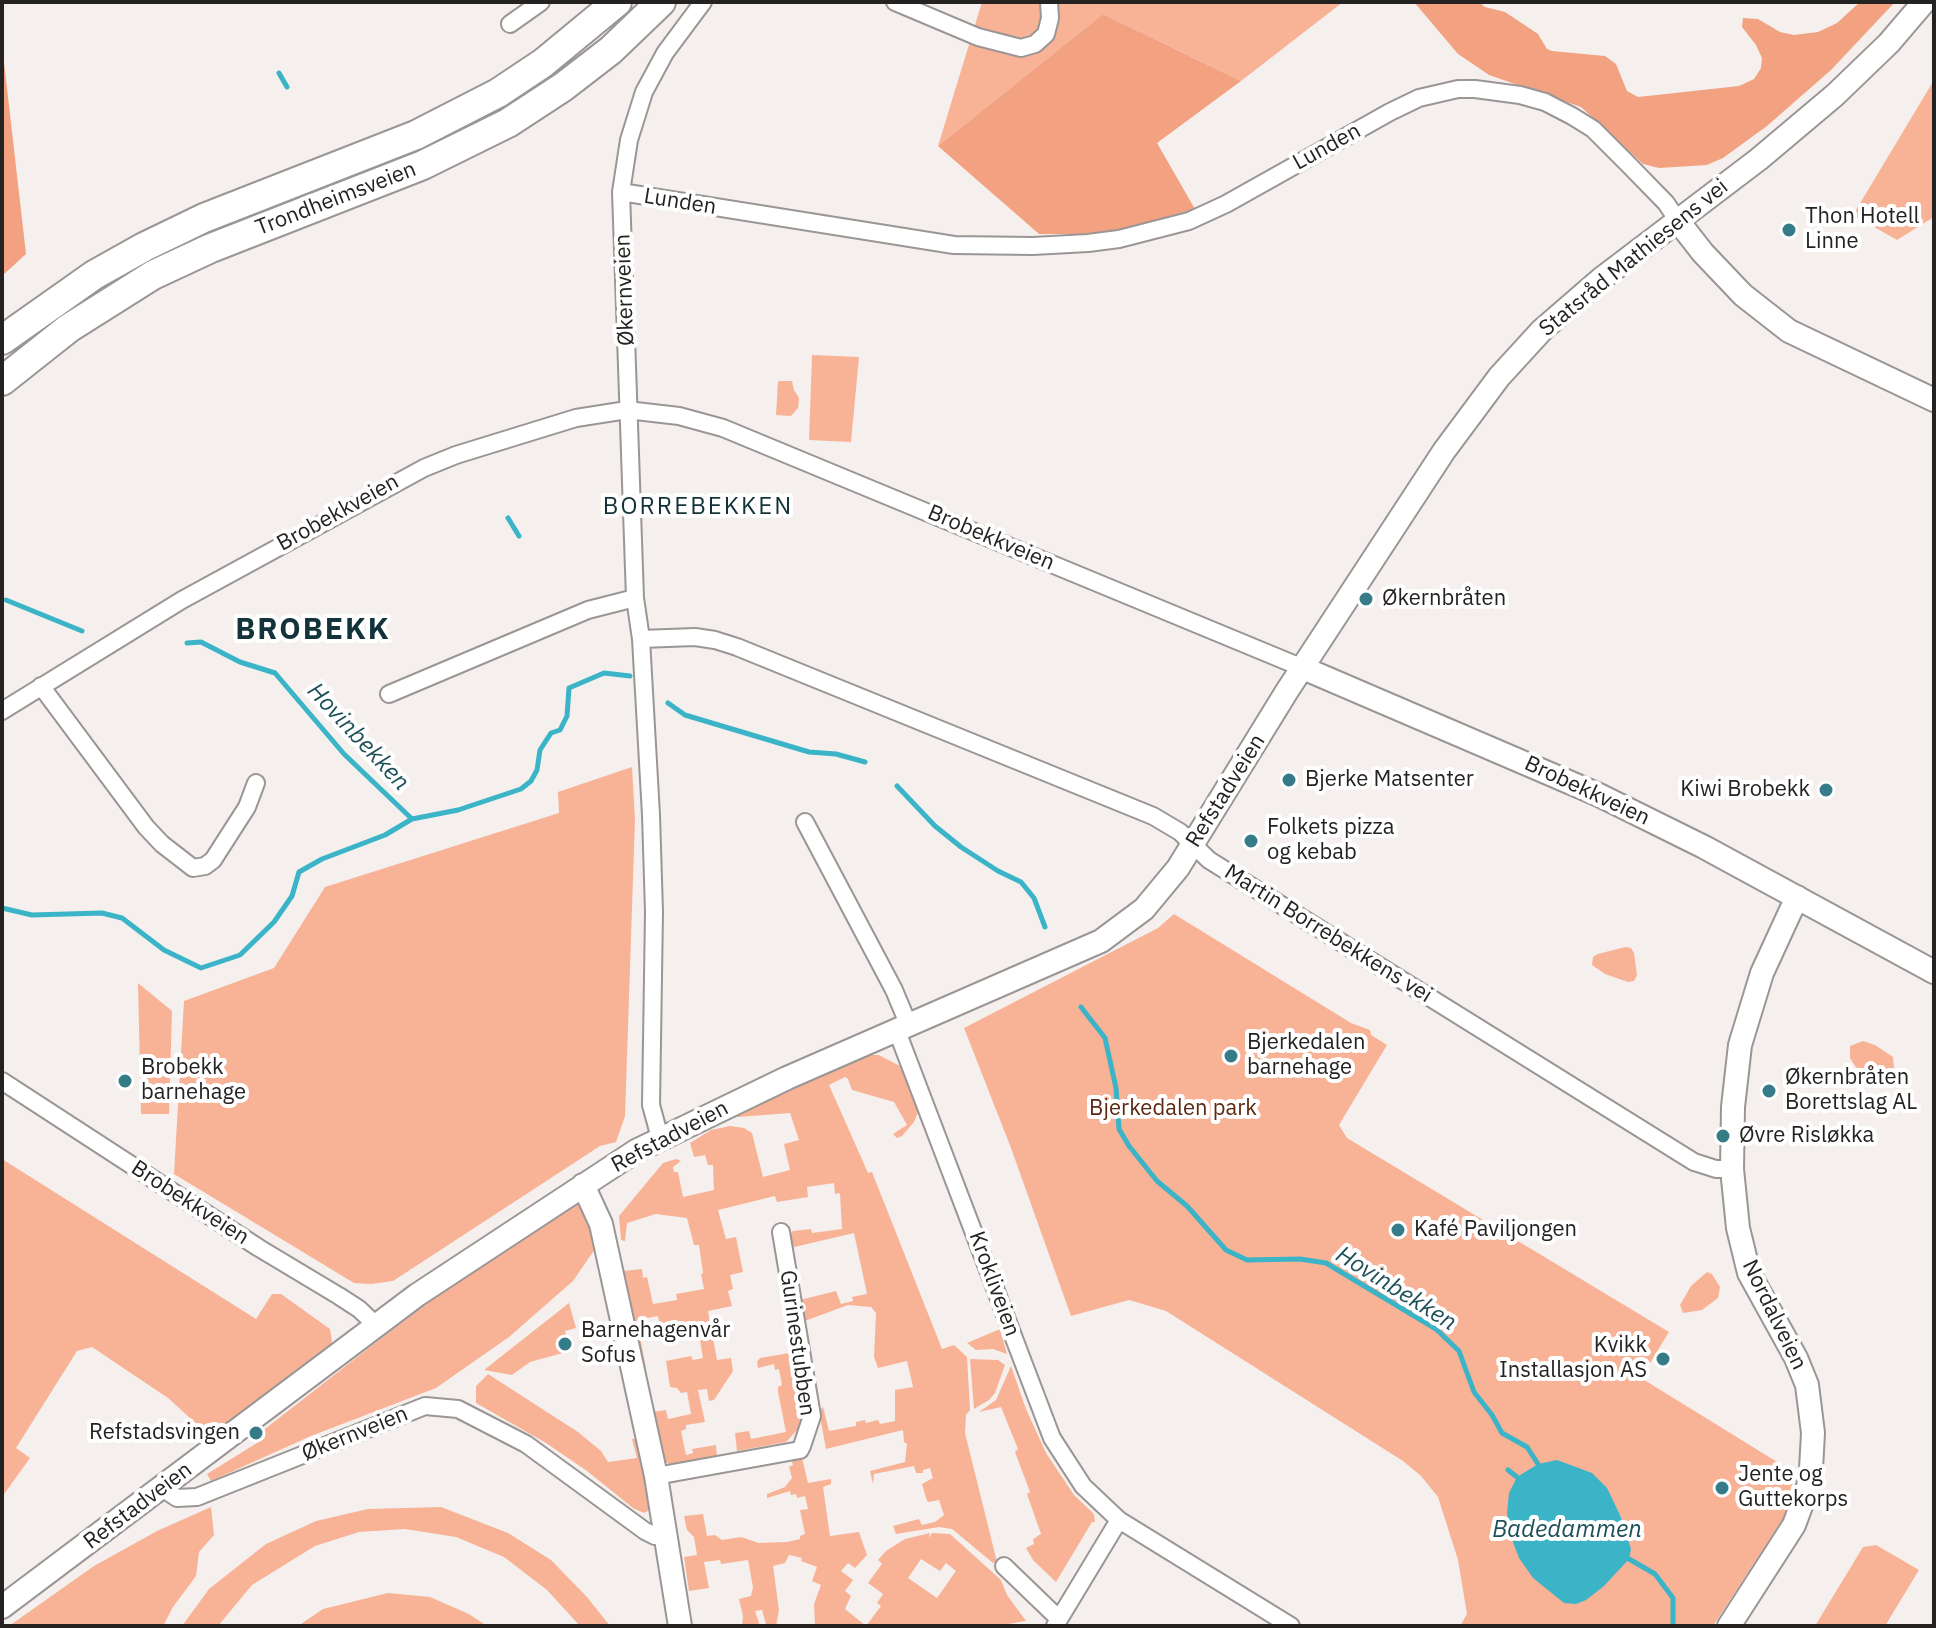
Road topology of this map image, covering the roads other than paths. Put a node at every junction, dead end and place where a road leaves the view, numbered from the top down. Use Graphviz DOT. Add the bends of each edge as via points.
graph roads {
  1 [pos="541,2"];
  2 [pos="617,2"];
  3 [pos="661,2"];
  4 [pos="703,2"];
  5 [pos="895,2"];
  6 [pos="1049,2"];
  7 [pos="1924,2"];
  8 [pos="510,24"];
  9 [pos="621,192"];
  10 [pos="1678,221"];
  11 [pos="2,340"];
  12 [pos="2,381"];
  13 [pos="1934,400"];
  14 [pos="627,410"];
  15 [pos="635,598"];
  16 [pos="641,639"];
  17 [pos="1303,668"];
  18 [pos="41,686"];
  19 [pos="389,694"];
  20 [pos="2,711"];
  21 [pos="256,783"];
  22 [pos="805,822"];
  23 [pos="1192,845"];
  24 [pos="1797,897"];
  25 [pos="1934,972"];
  26 [pos="903,1029"];
  27 [pos="2,1081"];
  28 [pos="660,1138"];
  29 [pos="1732,1169"];
  30 [pos="583,1185"];
  31 [pos="781,1232"];
  32 [pos="377,1326"];
  33 [pos="656,1476"];
  34 [pos="162,1488"];
  35 [pos="1119,1520"];
  36 [pos="665,1535"];
  37 [pos="1004,1566"];
  38 [pos="2,1607"];
  39 [pos="1057,1623"];
  40 [pos="680,1626"];
  41 [pos="1291,1626"];
  42 [pos="1729,1626"];
  1 -- 8 [label="street"];
  2 -- 11 [label="highway, Trondheimsveien" via="498,93 416,135 144,247 82,282"];
  3 -- 12 [label="highway, Trondheimsveien" via="611,50 508,123 423,165 153,275 69,328"];
  4 -- 9 [label="street, Økernveien" via="644,92"];
  5 -- 6 [label="street" via="978,37 1021,48 1046,34"];
  7 -- 10 [label="street, Statsråd Mathiesens vei" via="1835,95"];
  9 -- 10 [label="street, Lunden" via="954,245 1088,243 1189,221 1419,98 1475,89 1545,102 1582,123 1626,162"];
  9 -- 14 [label="street, Økernveien"];
  10 -- 13 [label="street, Lunden" via="1733,285 1789,331"];
  10 -- 17 [label="street, Statsråd Mathiesens vei" via="1562,312 1499,377 1444,451"];
  14 -- 15 [label="street, Økernveien"];
  14 -- 17 [label="street, Brobekkveien" via="723,428"];
  14 -- 18 [label="street, Brobekkveien" via="576,418 424,468 182,600"];
  15 -- 16 [label="street, Økernveien"];
  15 -- 19 [label="street" via="588,610"];
  16 -- 23 [label="street, Martin Borrebekkens vei" via="695,637 737,647 1153,816"];
  16 -- 28 [label="street, Økernveien" via="654,912 651,1105"];
  17 -- 23 [label="street, Refstadveien"];
  17 -- 24 [label="street, Brobekkveien" via="1599,795"];
  18 -- 20 [label="street, Brobekkveien"];
  18 -- 21 [label="street" via="146,827 193,868 213,860"];
  22 -- 26 [label="street, Krokliveien" via="894,990"];
  23 -- 26 [label="street, Refstadveien" via="1157,896 1101,941"];
  23 -- 29 [label="street, Martin Borrebekkens vei" via="1694,1162"];
  24 -- 25 [label="street, Brobekkveien"];
  24 -- 29 [label="street, Nordalveien" via="1762,973 1740,1045"];
  26 -- 28 [label="street, Refstadveien"];
  26 -- 35 [label="street, Krokliveien" via="1052,1438 1083,1486"];
  27 -- 32 [label="street, Brobekkveien" via="349,1302"];
  28 -- 30 [label="street, Refstadveien"];
  29 -- 42 [label="street, Nordalveien" via="1749,1273 1802,1372 1813,1433 1808,1487 1794,1525"];
  30 -- 32 [label="street, Refstadveien"];
  30 -- 33 [label="street" via="601,1224"];
  31 -- 33 [label="street, Gurinestubben" via="812,1416 800,1450"];
  32 -- 34 [label="street, Refstadveien"];
  33 -- 36 [label="street"];
  34 -- 36 [label="street, Økernveien" via="177,1498 197,1497 425,1406 458,1409 526,1444 645,1531"];
  34 -- 38 [label="street, Refstadveien"];
  35 -- 39 [label="street"];
  35 -- 41 [label="street, Krokliveien"];
  36 -- 40 [label="street"];
  37 -- 39 [label="street"];
}
